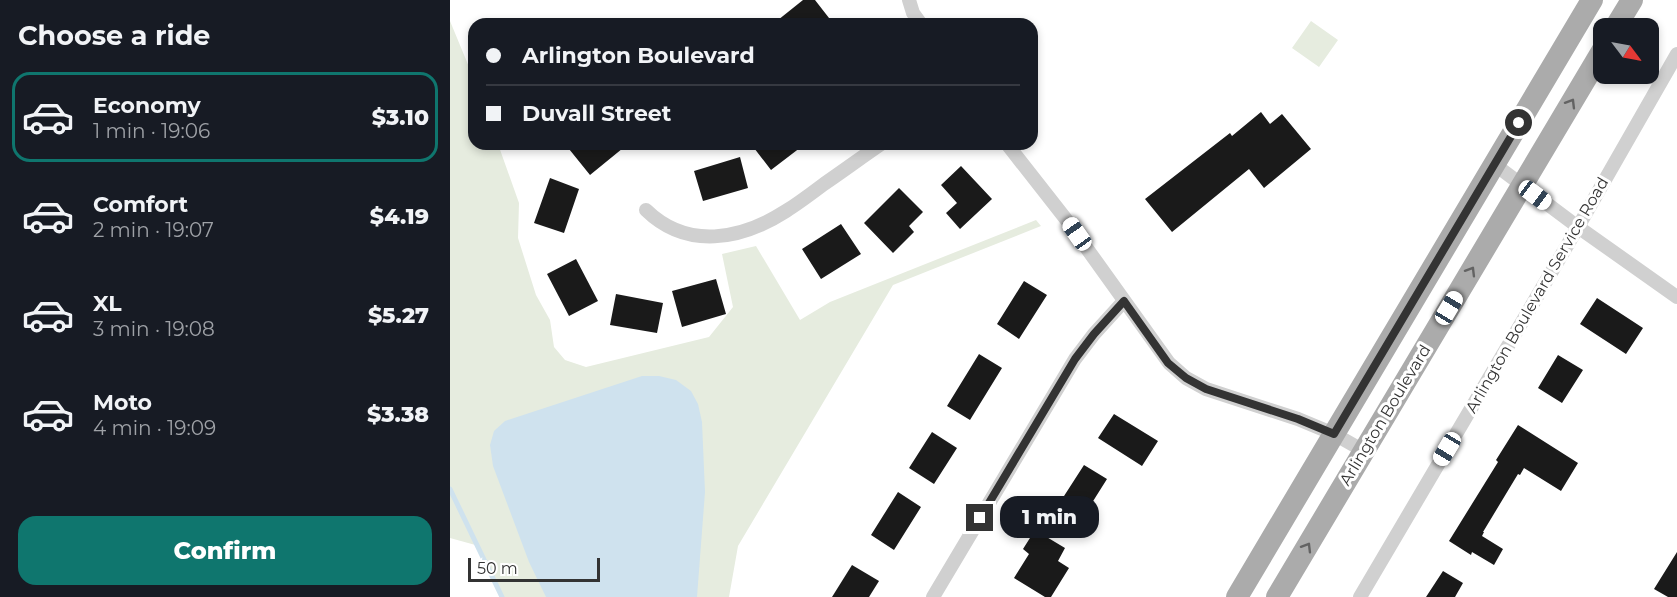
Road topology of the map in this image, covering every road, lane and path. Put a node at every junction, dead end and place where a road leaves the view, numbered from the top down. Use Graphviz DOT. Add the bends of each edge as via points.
graph roads {
  1 [pos="909,0"];
  2 [pos="1592,0"];
  3 [pos="1632,0"];
  4 [pos="917,18"];
  5 [pos="1621,18"];
  6 [pos="1677,54"];
  7 [pos="1593,66"];
  8 [pos="873,150"];
  9 [pos="1012,150"];
  10 [pos="1494,164"];
  11 [pos="1522,185"];
  12 [pos="646,210"];
  13 [pos="1578,227"];
  14 [pos="1677,297"];
  15 [pos="1124,301"];
  16 [pos="1334,434"];
  17 [pos="1364,451"];
  18 [pos="933,597"];
  19 [pos="1237,597"];
  20 [pos="1277,597"];
  21 [pos="1360,597"];
  1 -- 4 [label="street"];
  2 -- 10 [label="main road, Arlington Boulevard"];
  3 -- 5 [label="main road"];
  6 -- 13 [label="street, Arlington Boulevard Service Road"];
  11 -- 7 [label="main road, Arlington Boulevard, one-way"];
  8 -- 12 [label="street" via="785,212 736,232 690,236 672,230"];
  9 -- 15 [label="street"];
  10 -- 11 [label="street"];
  10 -- 16 [label="main road, Arlington Boulevard"];
  11 -- 13 [label="street"];
  17 -- 11 [label="main road, Arlington Boulevard, one-way"];
  13 -- 14 [label="street"];
  13 -- 21 [label="street, Arlington Boulevard Service Road"];
  15 -- 16 [label="street" via="1168,363 1186,378 1206,389"];
  15 -- 18 [label="street" via="1075,359"];
  16 -- 17 [label="street"];
  16 -- 19 [label="main road, Arlington Boulevard"];
  20 -- 17 [label="main road, Arlington Boulevard, one-way"];
}
